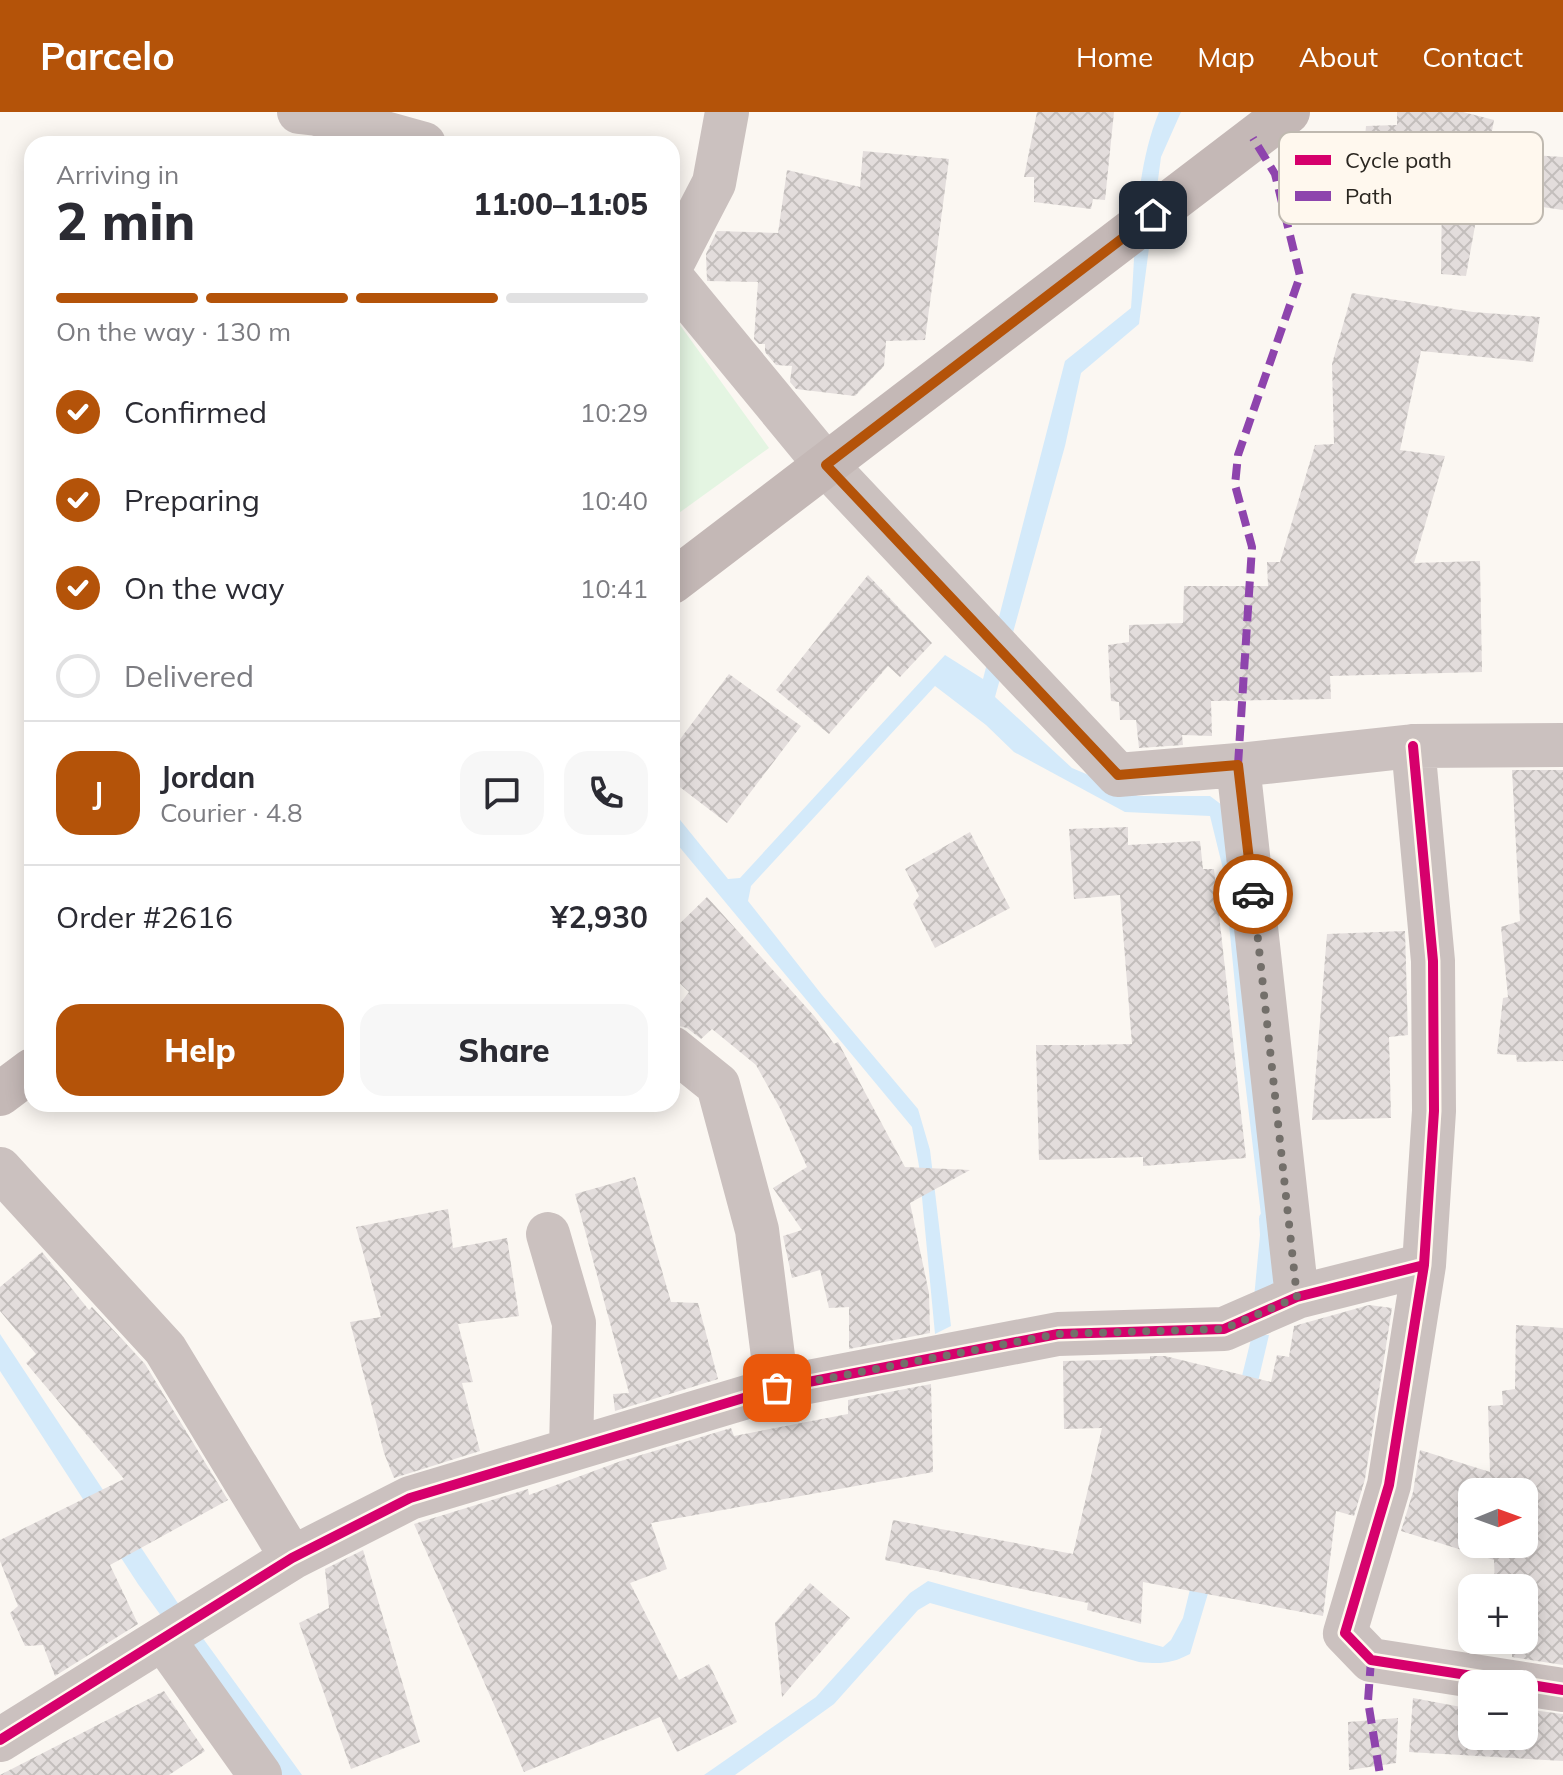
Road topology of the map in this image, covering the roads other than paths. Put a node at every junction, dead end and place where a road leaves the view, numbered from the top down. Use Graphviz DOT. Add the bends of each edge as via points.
graph roads {
  1 [pos="299,112"];
  2 [pos="727,112"];
  3 [pos="1288,112"];
  4 [pos="395,136"];
  5 [pos="680,249"];
  6 [pos="680,288"];
  7 [pos="826,465"];
  8 [pos="680,576"];
  9 [pos="1563,745"];
  10 [pos="1413,746"];
  11 [pos="1238,765"];
  12 [pos="680,1054"];
  13 [pos="24,1076"];
  14 [pos="0,1094"];
  15 [pos="0,1169"];
  16 [pos="548,1234"];
  17 [pos="1424,1265"];
  18 [pos="1297,1297"];
  19 [pos="777,1388"];
  20 [pos="571,1449"];
  21 [pos="292,1558"];
  22 [pos="163,1639"];
  23 [pos="1563,1690"];
  24 [pos="0,1740"];
  25 [pos="260,1775"];
  1 -- 4 [label="street"];
  2 -- 5 [label="street" via="714,183"];
  3 -- 7 [label="main road"];
  6 -- 7 [label="street"];
  7 -- 8 [label="main road"];
  7 -- 11 [label="street" via="1118,775"];
  9 -- 10 [label="street"];
  10 -- 11 [label="street"];
  10 -- 17 [label="street" via="1433,961 1434,1111"];
  11 -- 18 [label="street"];
  12 -- 19 [label="street" via="718,1085 757,1230"];
  13 -- 14 [label="main road"];
  15 -- 21 [label="street" via="165,1349"];
  16 -- 20 [label="street" via="574,1323"];
  17 -- 18 [label="street"];
  17 -- 23 [label="street" via="1389,1485 1345,1633 1371,1660"];
  18 -- 19 [label="street" via="1224,1329 1058,1334"];
  19 -- 20 [label="street"];
  20 -- 21 [label="street" via="410,1498"];
  21 -- 22 [label="street"];
  22 -- 24 [label="street"];
  22 -- 25 [label="street"];
}
